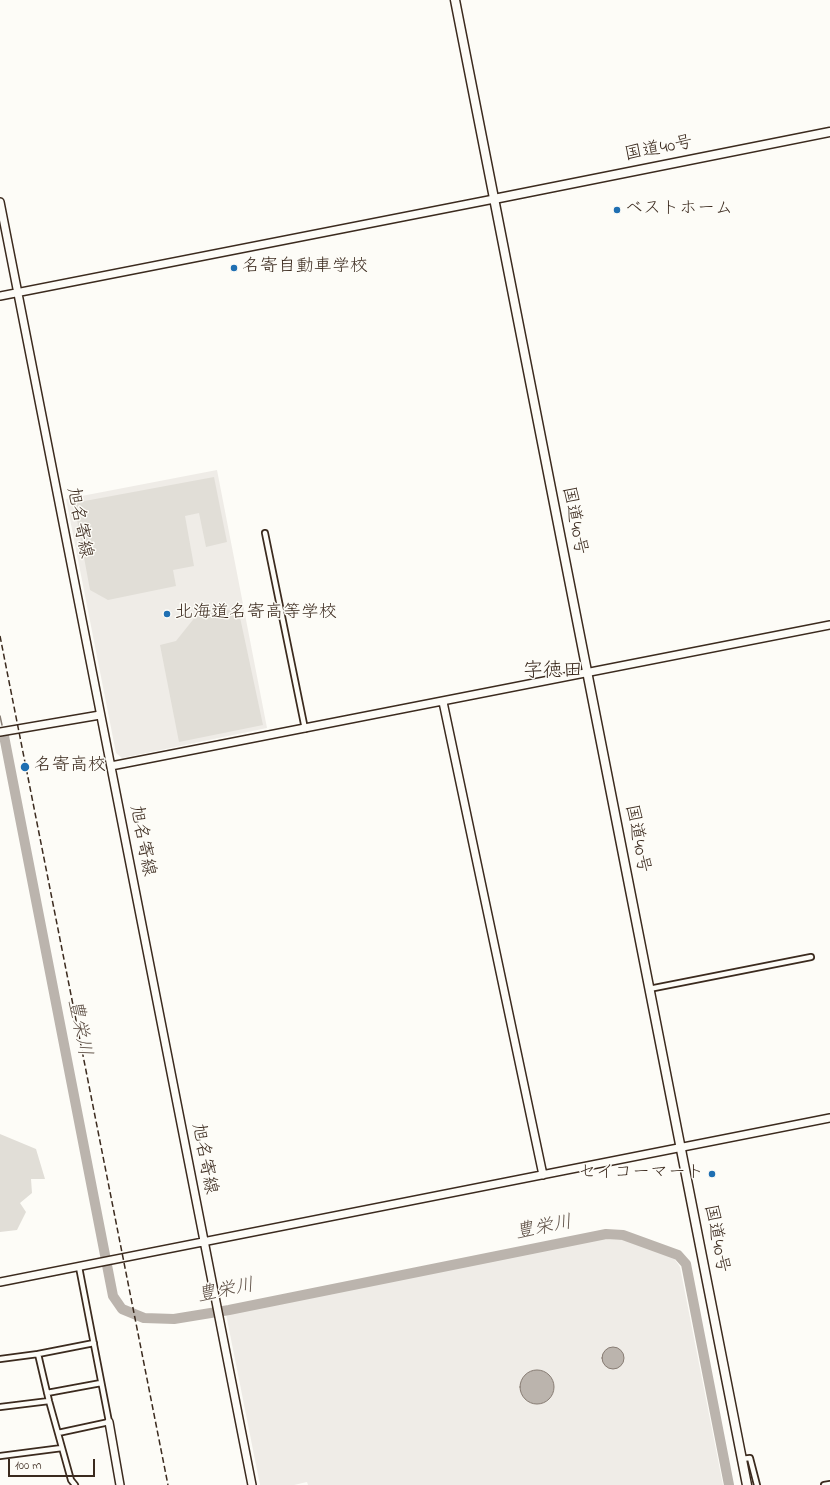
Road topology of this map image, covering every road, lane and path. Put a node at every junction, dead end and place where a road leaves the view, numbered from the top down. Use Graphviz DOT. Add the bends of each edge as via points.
graph roads {
  1 [pos="455,0"];
  2 [pos="830,132"];
  3 [pos="494,199"];
  4 [pos="0,202"];
  5 [pos="18,292"];
  6 [pos="0,296"];
  7 [pos="266,533"];
  8 [pos="830,625"];
  9 [pos="587,674"];
  10 [pos="443,702"];
  11 [pos="100,715"];
  12 [pos="305,729"];
  13 [pos="0,732"];
  14 [pos="111,766"];
  15 [pos="811,957"];
  16 [pos="649,989"];
  17 [pos="830,1118"];
  18 [pos="681,1148"];
  19 [pos="543,1175"];
  20 [pos="204,1242"];
  21 [pos="79,1267"];
  22 [pos="0,1282"];
  23 [pos="94,1343"];
  24 [pos="38,1354"];
  25 [pos="0,1358"];
  26 [pos="101,1383"];
  27 [pos="47,1393"];
  28 [pos="49,1401"];
  29 [pos="0,1407"];
  30 [pos="109,1422"];
  31 [pos="58,1433"];
  32 [pos="62,1448"];
  33 [pos="0,1456"];
  34 [pos="742,1459"];
  35 [pos="830,1484"];
  36 [pos="75,1485"];
  37 [pos="120,1485"];
  38 [pos="252,1485"];
  39 [pos="746,1485"];
  40 [pos="757,1485"];
  41 [pos="824,1485"];
  1 -- 3 [label="highway, 国道40号"];
  2 -- 3 [label="highway, 国道40号"];
  3 -- 5 [label="street"];
  3 -- 9 [label="highway, 国道40号"];
  4 -- 5 [label="street, 旭名寄線"];
  5 -- 6 [label="street"];
  5 -- 11 [label="street, 旭名寄線"];
  7 -- 12 [label="street"];
  8 -- 9 [label="street"];
  9 -- 10 [label="street"];
  9 -- 16 [label="highway, 国道40号"];
  10 -- 12 [label="street"];
  10 -- 19 [label="street"];
  11 -- 13 [label="street"];
  11 -- 14 [label="street, 旭名寄線"];
  12 -- 14 [label="street"];
  14 -- 20 [label="street, 旭名寄線"];
  15 -- 16 [label="street"];
  16 -- 18 [label="highway, 国道40号"];
  17 -- 18 [label="street"];
  18 -- 19 [label="street"];
  18 -- 34 [label="highway, 国道40号"];
  19 -- 20 [label="street"];
  20 -- 21 [label="street"];
  20 -- 38 [label="street, 旭名寄線"];
  21 -- 22 [label="street"];
  21 -- 23 [label="street"];
  23 -- 24 [label="street"];
  23 -- 26 [label="street"];
  24 -- 25 [label="street"];
  24 -- 27 [label="street"];
  26 -- 27 [label="street"];
  26 -- 30 [label="street"];
  27 -- 28 [label="street"];
  28 -- 29 [label="street"];
  28 -- 31 [label="street"];
  30 -- 31 [label="street"];
  30 -- 37 [label="street"];
  31 -- 32 [label="street"];
  32 -- 33 [label="street"];
  32 -- 36 [label="street" via="71,1480"];
  34 -- 39 [label="highway, 国道40号"];
  34 -- 40 [label="street" via="750,1458"];
  35 -- 41 [label="street"];
}
